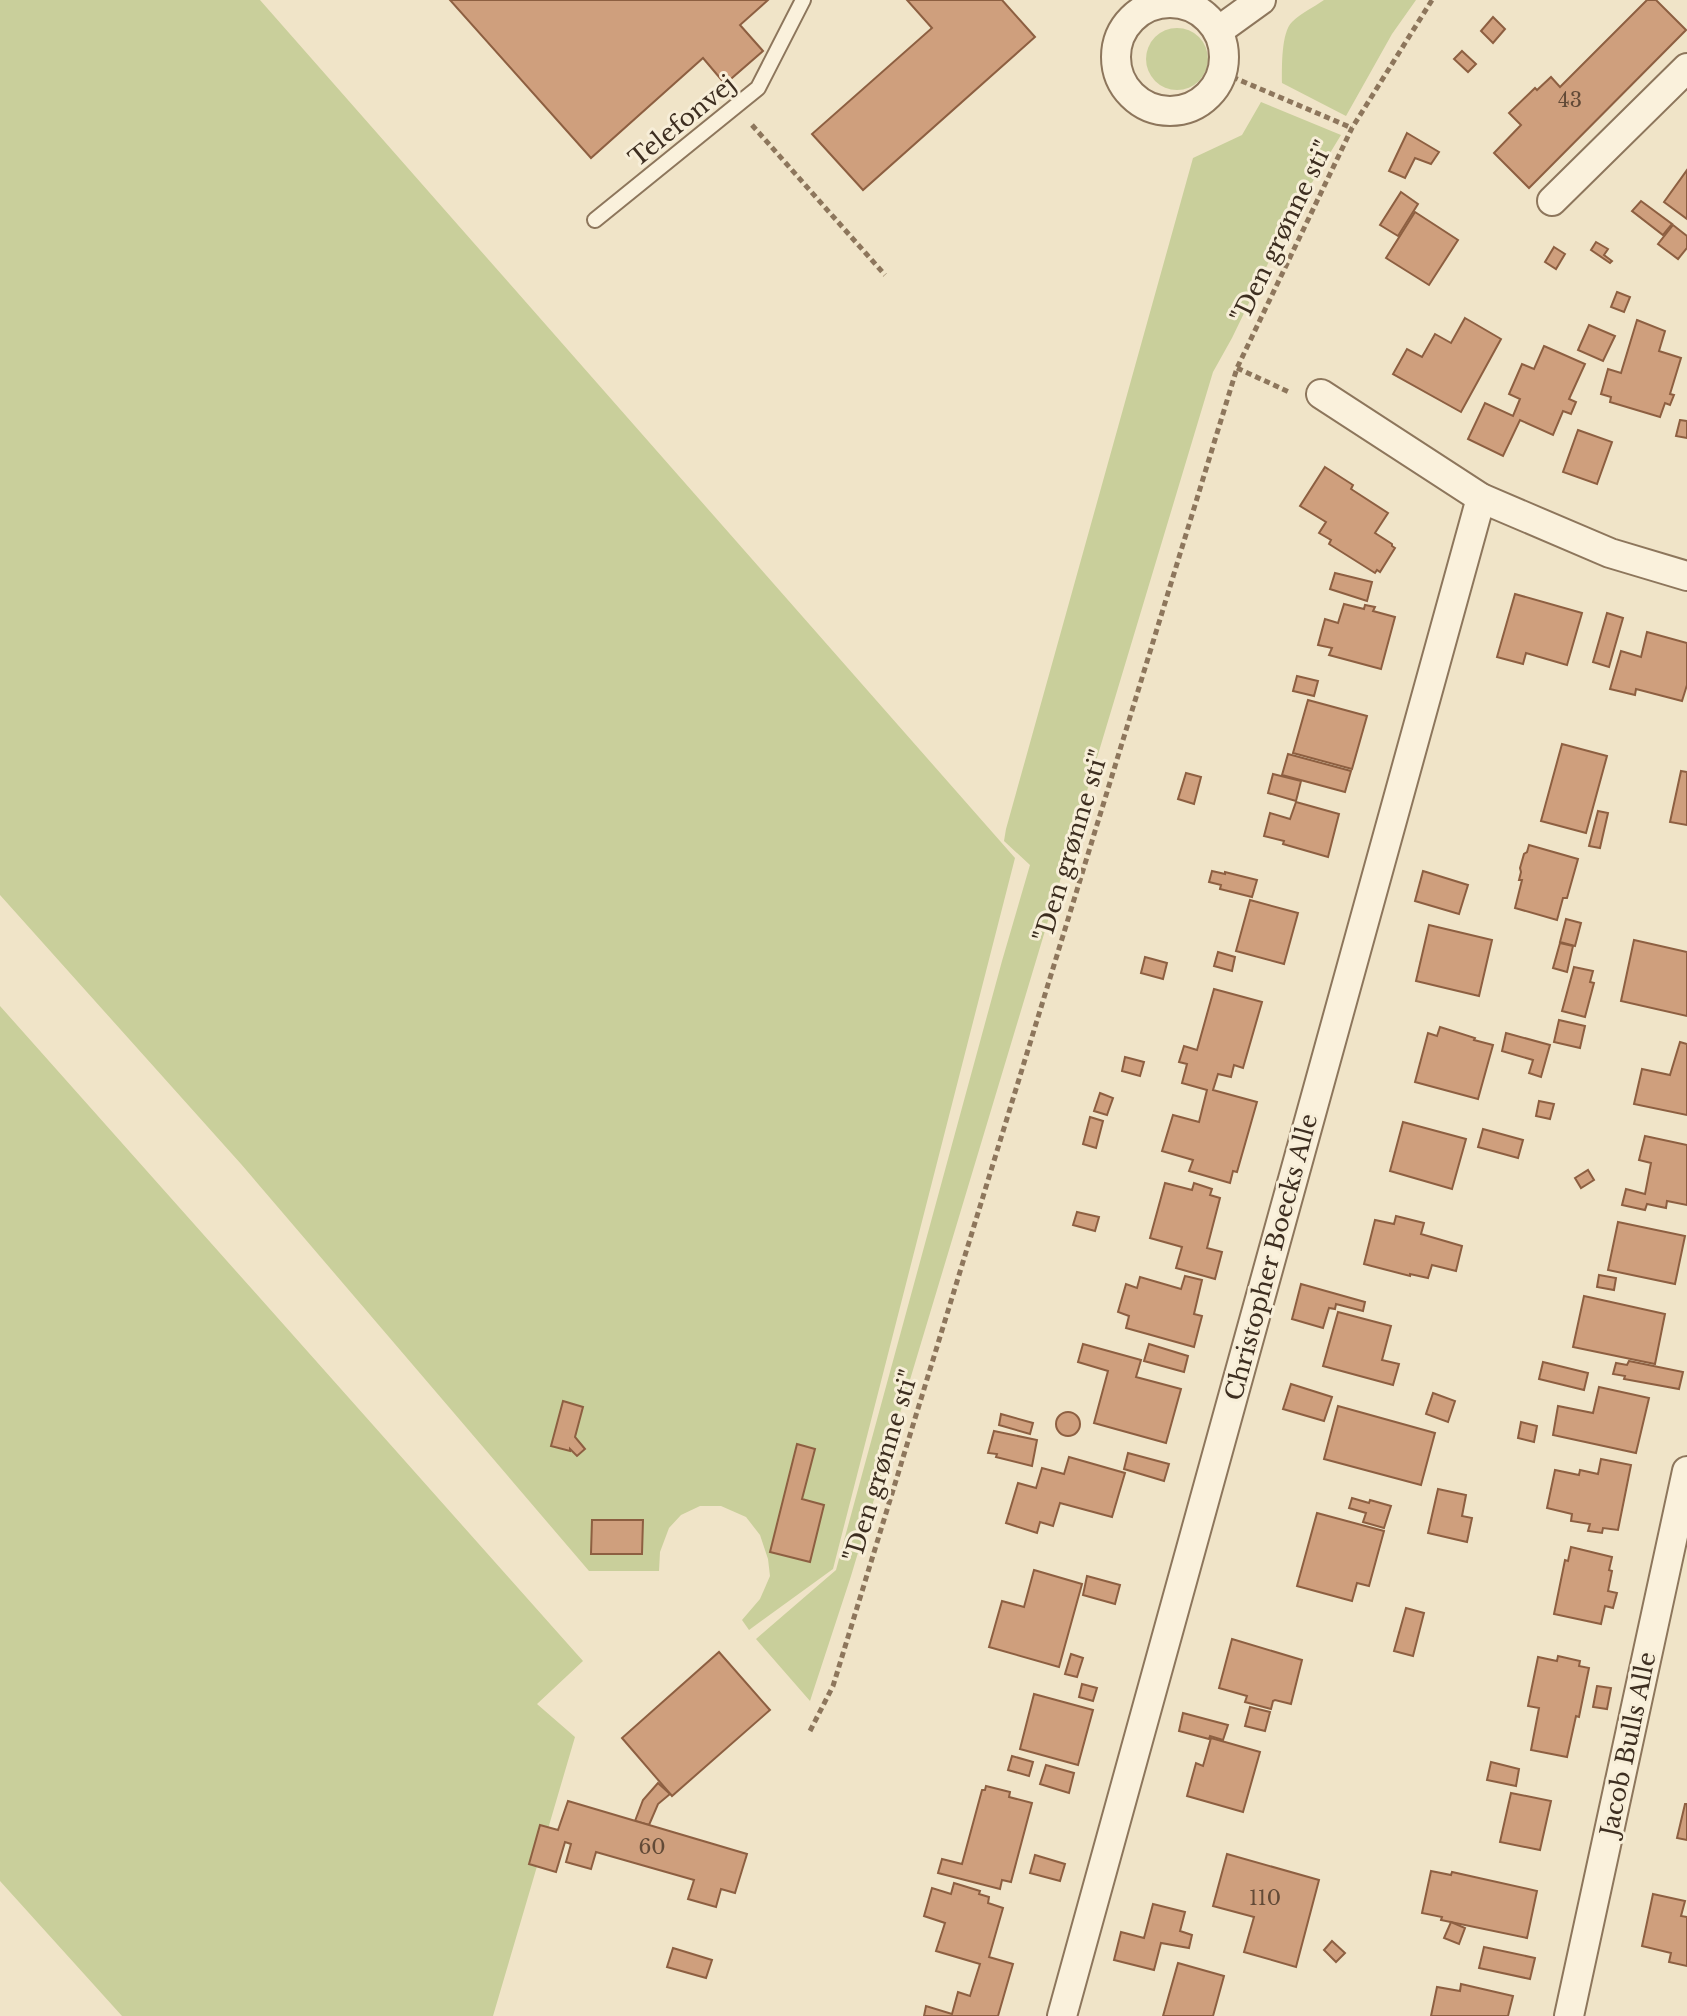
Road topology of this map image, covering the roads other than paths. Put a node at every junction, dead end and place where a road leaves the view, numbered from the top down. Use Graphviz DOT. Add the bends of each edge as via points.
graph roads {
  1 [pos="803,0"];
  2 [pos="1261,0"];
  3 [pos="1218,31"];
  4 [pos="1687,68"];
  5 [pos="1552,201"];
  6 [pos="595,220"];
  7 [pos="1321,394"];
  8 [pos="1481,498"];
  9 [pos="1687,576"];
  10 [pos="1687,1471"];
  11 [pos="1062,2016"];
  12 [pos="1569,2016"];
  1 -- 6 [label="lane, Telefonvej" via="758,88"];
  2 -- 3 [label="street"];
  3 -- 3 [label="street" via="1224,44 1223,73 1204,100 1190,108 1155,110 1138,101 1117,71 1120,37 1129,21 1158,3 1193,7"];
  4 -- 5 [label="street"];
  7 -- 8 [label="street"];
  8 -- 9 [label="street" via="1610,553"];
  8 -- 11 [label="street, Christopher Boecks Alle"];
  10 -- 12 [label="street, Jacob Bulls Alle"];
}
